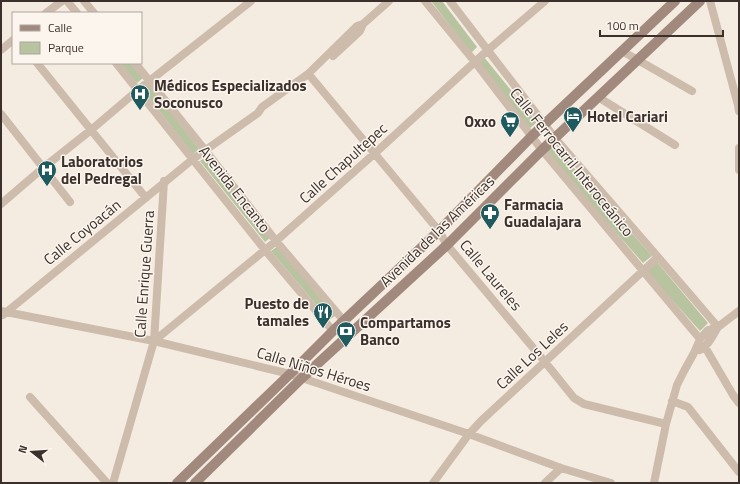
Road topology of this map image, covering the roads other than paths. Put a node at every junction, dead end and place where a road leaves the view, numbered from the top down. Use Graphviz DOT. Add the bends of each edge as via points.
graph roads {
  1 [pos="62,1"];
  2 [pos="67,1"];
  3 [pos="84,1"];
  4 [pos="251,1"];
  5 [pos="389,1"];
  6 [pos="425,1"];
  7 [pos="450,1"];
  8 [pos="675,1"];
  9 [pos="700,1"];
  10 [pos="710,1"];
  11 [pos="541,2"];
  12 [pos="47,12"];
  13 [pos="76,12"];
  14 [pos="93,12"];
  15 [pos="363,24"];
  16 [pos="12,41"];
  17 [pos="1,50"];
  18 [pos="488,50"];
  19 [pos="622,51"];
  20 [pos="637,59"];
  21 [pos="475,62"];
  22 [pos="38,64"];
  23 [pos="117,64"];
  24 [pos="136,64"];
  25 [pos="311,77"];
  26 [pos="150,82"];
  27 [pos="138,90"];
  28 [pos="692,91"];
  29 [pos="598,97"];
  30 [pos="739,111"];
  31 [pos="258,113"];
  32 [pos="1,114"];
  33 [pos="544,124"];
  34 [pos="91,130"];
  35 [pos="532,136"];
  36 [pos="554,138"];
  37 [pos="675,146"];
  38 [pos="739,148"];
  39 [pos="205,150"];
  40 [pos="542,150"];
  41 [pos="374,154"];
  42 [pos="193,159"];
  43 [pos="43,168"];
  44 [pos="739,170"];
  45 [pos="164,181"];
  46 [pos="146,198"];
  47 [pos="70,202"];
  48 [pos="1,204"];
  49 [pos="438,231"];
  50 [pos="276,241"];
  51 [pos="447,245"];
  52 [pos="266,250"];
  53 [pos="658,256"];
  54 [pos="643,271"];
  55 [pos="739,311"];
  56 [pos="3,313"];
  57 [pos="344,321"];
  58 [pos="718,327"];
  59 [pos="332,331"];
  60 [pos="700,339"];
  61 [pos="154,341"];
  62 [pos="705,347"];
  63 [pos="694,353"];
  64 [pos="546,362"];
  65 [pos="290,374"];
  66 [pos="302,378"];
  67 [pos="30,397"];
  68 [pos="672,401"];
  69 [pos="739,403"];
  70 [pos="666,424"];
  71 [pos="470,434"];
  72 [pos="560,468"];
  73 [pos="739,472"];
  74 [pos="107,483"];
  75 [pos="113,483"];
  76 [pos="177,483"];
  77 [pos="195,483"];
  78 [pos="433,483"];
  79 [pos="546,483"];
  80 [pos="611,483"];
  81 [pos="654,483"];
  1 -- 12 [label="street"];
  2 -- 13 [label="street"];
  3 -- 14 [label="street"];
  4 -- 26 [label="street"];
  5 -- 15 [label="street, Calle Coyoacán"];
  6 -- 21 [label="street, Calle Ferrocarril Interoceánico"];
  7 -- 18 [label="street, Calle Ferrocarril Interoceánico"];
  8 -- 19 [label="main road, Avenida de las Américas"];
  9 -- 20 [label="main road, Avenida de las Américas"];
  10 -- 30 [label="street"];
  11 -- 18 [label="street, Calle Chapultepec"];
  15 -- 25 [label="street, Calle Coyoacán" via="360,31"];
  15 -- 31 [label="street, Calle Coyoacán" via="356,26 308,74 262,107"];
  16 -- 17 [label="street"];
  18 -- 21 [label="street, Calle Chapultepec"];
  18 -- 33 [label="street, Calle Ferrocarril Interoceánico"];
  19 -- 20 [label="street"];
  19 -- 33 [label="main road, Avenida de las Américas"];
  20 -- 28 [label="street"];
  20 -- 29 [label="main road, Avenida de las Américas"];
  21 -- 35 [label="street, Calle Ferrocarril Interoceánico"];
  21 -- 41 [label="street, Calle Chapultepec"];
  22 -- 34 [label="street"];
  23 -- 27 [label="street, Avenida Encanto"];
  24 -- 26 [label="street, Avenida Encanto"];
  25 -- 31 [label="street, Calle Coyoacán" via="266,111"];
  25 -- 41 [label="street, Calle Laureles"];
  26 -- 27 [label="street"];
  26 -- 39 [label="street, Avenida Encanto"];
  27 -- 34 [label="street"];
  27 -- 42 [label="street, Avenida Encanto"];
  29 -- 36 [label="main road, Avenida de las Américas"];
  29 -- 37 [label="street"];
  31 -- 39 [label="street, Calle Coyoacán"];
  32 -- 43 [label="street"];
  33 -- 35 [label="main road, Avenida de las Américas"];
  33 -- 36 [label="street, Calle Ferrocarril Interoceánico"];
  34 -- 43 [label="street"];
  34 -- 46 [label="street"];
  35 -- 40 [label="street, Calle Ferrocarril Interoceánico"];
  35 -- 49 [label="main road, Avenida de las Américas"];
  36 -- 40 [label="main road, Avenida de las Américas"];
  36 -- 53 [label="street, Calle Ferrocarril Interoceánico"];
  38 -- 44 [label="street"];
  39 -- 42 [label="street, Calle Coyoacán"];
  39 -- 50 [label="street, Avenida Encanto"];
  40 -- 51 [label="main road, Avenida de las Américas"];
  40 -- 54 [label="street, Calle Ferrocarril Interoceánico"];
  41 -- 49 [label="street, Calle Laureles"];
  41 -- 50 [label="street, Calle Chapultepec"];
  42 -- 45 [label="street, Calle Coyoacán"];
  42 -- 52 [label="street, Avenida Encanto"];
  43 -- 47 [label="street"];
  43 -- 48 [label="street"];
  45 -- 46 [label="street, Calle Coyoacán"];
  45 -- 61 [label="street, Calle Enrique Guerra"];
  46 -- 56 [label="street, Calle Coyoacán"];
  49 -- 51 [label="street, Calle Laureles"];
  49 -- 57 [label="main road, Avenida de las Américas"];
  50 -- 52 [label="street, Calle Chapultepec"];
  50 -- 57 [label="street, Avenida Encanto"];
  51 -- 64 [label="street, Calle Laureles"];
  51 -- 66 [label="main road, Avenida de las Américas"];
  52 -- 59 [label="street, Avenida Encanto"];
  52 -- 61 [label="street, Calle Chapultepec"];
  53 -- 54 [label="street, Calle Los Leles"];
  53 -- 58 [label="street, Calle Ferrocarril Interoceánico"];
  54 -- 60 [label="street, Calle Ferrocarril Interoceánico"];
  54 -- 64 [label="street, Calle Los Leles"];
  55 -- 58 [label="street"];
  56 -- 61 [label="street, Calle Niños Héroes"];
  57 -- 59 [label="main road, Avenida de las Américas"];
  58 -- 60 [label="street" via="708,330"];
  58 -- 62 [label="street"];
  59 -- 65 [label="main road, Avenida de las Américas"];
  60 -- 63 [label="street"];
  61 -- 65 [label="street, Calle Niños Héroes"];
  61 -- 75 [label="street, Calle Enrique Guerra"];
  62 -- 63 [label="street"];
  62 -- 69 [label="street"];
  63 -- 68 [label="street" via="677,385"];
  64 -- 70 [label="street, Calle Laureles" via="574,398 584,404"];
  64 -- 71 [label="street, Calle Los Leles"];
  65 -- 66 [label="street, Calle Niños Héroes"];
  65 -- 76 [label="main road, Avenida de las Américas"];
  66 -- 71 [label="street, Calle Niños Héroes"];
  66 -- 77 [label="main road, Avenida de las Américas"];
  67 -- 74 [label="street"];
  68 -- 70 [label="street"];
  68 -- 73 [label="street" via="688,408"];
  70 -- 81 [label="street"];
  71 -- 72 [label="street, Calle Niños Héroes"];
  71 -- 78 [label="street, Calle Los Leles"];
  72 -- 79 [label="street"];
  72 -- 80 [label="street, Calle Niños Héroes"];
}
